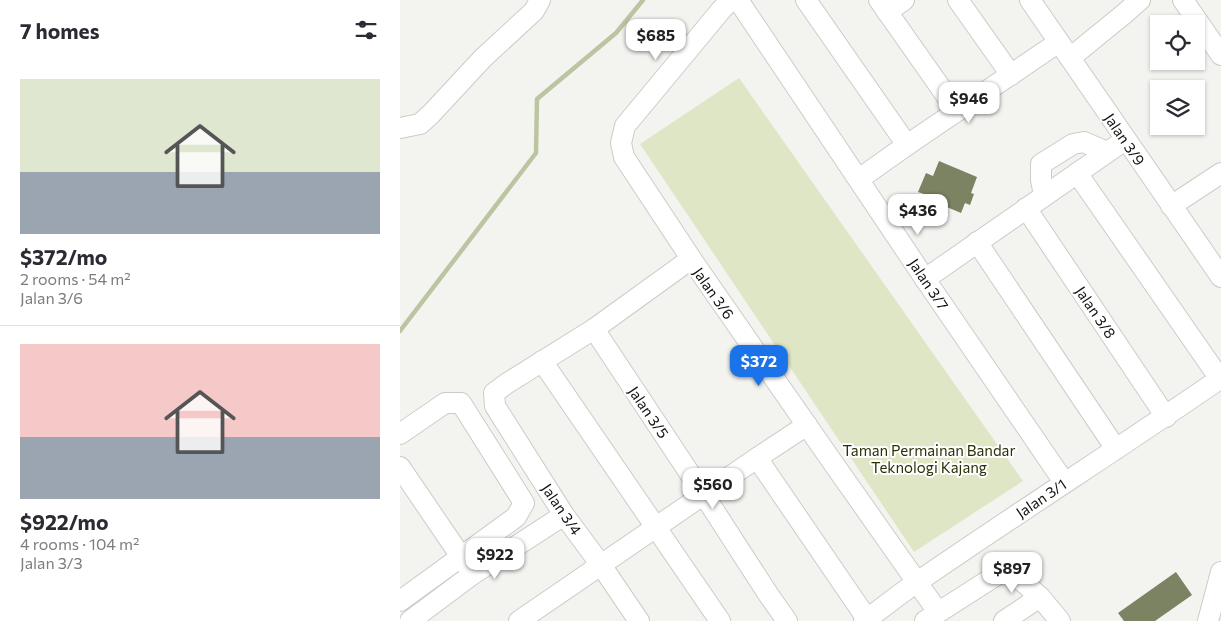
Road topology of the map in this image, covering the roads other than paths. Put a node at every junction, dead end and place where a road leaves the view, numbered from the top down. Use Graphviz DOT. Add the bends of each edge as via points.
graph roads {
  1 [pos="540,0"];
  2 [pos="806,0"];
  3 [pos="904,0"];
  4 [pos="958,0"];
  5 [pos="1030,0"];
  6 [pos="1140,0"];
  7 [pos="1183,0"];
  8 [pos="729,4"];
  9 [pos="883,6"];
  10 [pos="1065,50"];
  11 [pos="1221,55"];
  12 [pos="1011,75"];
  13 [pos="957,111"];
  14 [pos="400,128"];
  15 [pos="1126,140"];
  16 [pos="907,145"];
  17 [pos="1107,152"];
  18 [pos="1078,173"];
  19 [pos="1221,174"];
  20 [pos="859,179"];
  21 [pos="1044,195"];
  22 [pos="1171,206"];
  23 [pos="1026,208"];
  24 [pos="977,242"];
  25 [pos="691,259"];
  26 [pos="1221,277"];
  27 [pos="925,279"];
  28 [pos="594,329"];
  29 [pos="542,361"];
  30 [pos="1221,378"];
  31 [pos="1166,417"];
  32 [pos="807,426"];
  33 [pos="400,434"];
  34 [pos="1116,449"];
  35 [pos="757,458"];
  36 [pos="400,468"];
  37 [pos="1064,482"];
  38 [pos="704,495"];
  39 [pos="564,515"];
  40 [pos="655,528"];
  41 [pos="461,557"];
  42 [pos="600,565"];
  43 [pos="1221,572"];
  44 [pos="472,574"];
  45 [pos="917,582"];
  46 [pos="1040,597"];
  47 [pos="400,601"];
  48 [pos="932,616"];
  49 [pos="634,619"];
  50 [pos="866,620"];
  51 [pos="410,621"];
  52 [pos="519,621"];
  53 [pos="720,621"];
  54 [pos="787,621"];
  55 [pos="1004,621"];
  56 [pos="1060,621"];
  57 [pos="1208,621"];
  1 -- 14 [label="street" via="534,12 483,58 431,114 420,124"];
  2 -- 16 [label="street"];
  3 -- 9 [label="street"];
  4 -- 12 [label="street"];
  5 -- 10 [label="street, Jalan 3/9"];
  6 -- 10 [label="street" via="1124,14"];
  7 -- 11 [label="street"];
  8 -- 20 [label="street, Jalan 3/7"];
  8 -- 25 [label="street, Jalan 3/6" via="625,126 621,143 624,157"];
  9 -- 13 [label="street"];
  10 -- 12 [label="street"];
  10 -- 15 [label="street, Jalan 3/9"];
  12 -- 13 [label="street"];
  13 -- 16 [label="street"];
  15 -- 17 [label="street"];
  15 -- 22 [label="street, Jalan 3/9"];
  16 -- 20 [label="street"];
  17 -- 18 [label="street"];
  17 -- 21 [label="street" via="1084,142 1073,144 1041,164"];
  18 -- 21 [label="street"];
  18 -- 30 [label="street"];
  19 -- 22 [label="street"];
  20 -- 27 [label="street, Jalan 3/7"];
  21 -- 23 [label="street"];
  22 -- 26 [label="street, Jalan 3/9"];
  23 -- 24 [label="street"];
  23 -- 31 [label="street, Jalan 3/8"];
  24 -- 27 [label="street"];
  24 -- 34 [label="street"];
  25 -- 28 [label="street"];
  25 -- 32 [label="street, Jalan 3/6"];
  27 -- 37 [label="street, Jalan 3/7"];
  28 -- 29 [label="street"];
  28 -- 38 [label="street, Jalan 3/5"];
  29 -- 39 [label="street, Jalan 3/4" via="494,393 495,406"];
  29 -- 40 [label="street"];
  30 -- 31 [label="street, Jalan 3/1"];
  31 -- 34 [label="street, Jalan 3/1"];
  32 -- 35 [label="street"];
  32 -- 45 [label="street, Jalan 3/6"];
  33 -- 41 [label="street" via="445,403 461,403 524,503 516,517"];
  34 -- 37 [label="street, Jalan 3/1"];
  35 -- 38 [label="street"];
  35 -- 50 [label="street"];
  36 -- 41 [label="street"];
  37 -- 45 [label="street, Jalan 3/1"];
  38 -- 40 [label="street"];
  38 -- 54 [label="street, Jalan 3/5"];
  39 -- 42 [label="street, Jalan 3/4"];
  39 -- 44 [label="street"];
  40 -- 42 [label="street"];
  40 -- 53 [label="street"];
  41 -- 44 [label="street"];
  41 -- 47 [label="street"];
  42 -- 49 [label="street, Jalan 3/4"];
  42 -- 52 [label="street"];
  43 -- 57 [label="street"];
  44 -- 51 [label="street"];
  45 -- 48 [label="street, Jalan 3/6"];
  45 -- 50 [label="street, Jalan 3/1"];
  46 -- 48 [label="street" via="1014,574 1003,571"];
  46 -- 55 [label="street"];
  46 -- 56 [label="street"];
}
